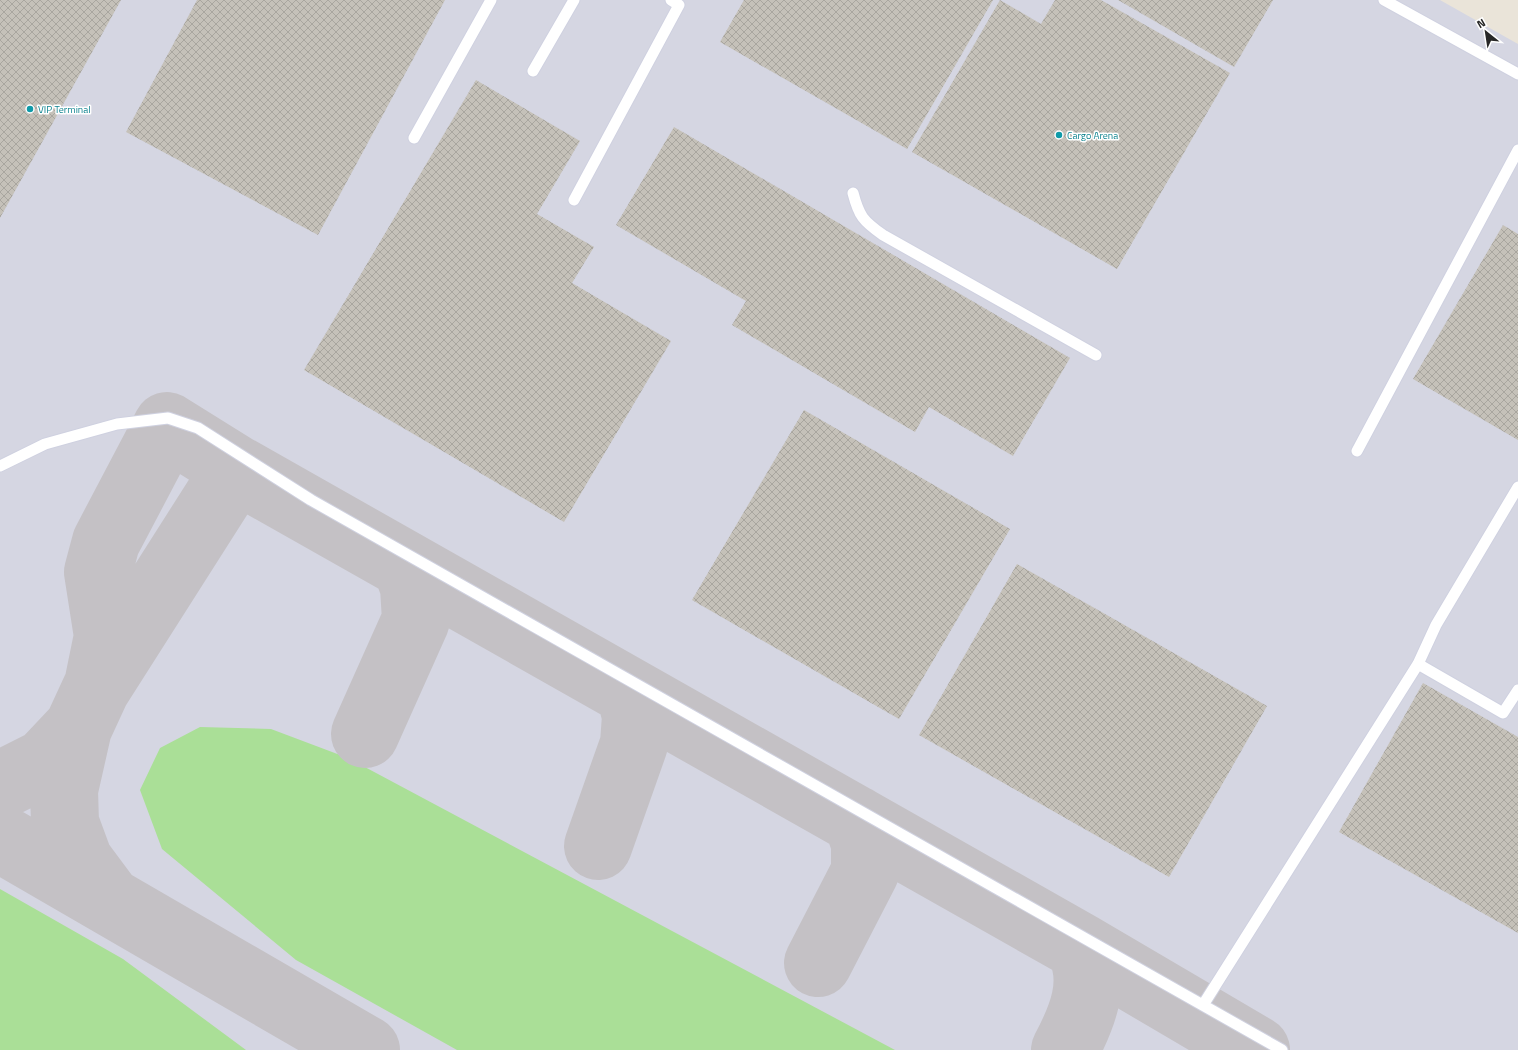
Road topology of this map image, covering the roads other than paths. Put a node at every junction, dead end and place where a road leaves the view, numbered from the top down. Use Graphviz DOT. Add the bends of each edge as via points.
graph roads {
  1 [pos="491,0"];
  2 [pos="574,0"];
  3 [pos="671,0"];
  4 [pos="1384,0"];
  5 [pos="533,71"];
  6 [pos="1518,74"];
  7 [pos="414,138"];
  8 [pos="1518,150"];
  9 [pos="853,193"];
  10 [pos="574,200"];
  11 [pos="1096,355"];
  12 [pos="1357,452"];
  13 [pos="0,466"];
  14 [pos="1518,487"];
  15 [pos="1418,664"];
  16 [pos="1518,690"];
  17 [pos="1203,1005"];
  18 [pos="1282,1050"];
  1 -- 7 [label="lane"];
  2 -- 5 [label="lane"];
  3 -- 10 [label="lane" via="679,5"];
  4 -- 6 [label="lane"];
  8 -- 12 [label="lane"];
  9 -- 11 [label="lane" via="858,211 868,224 883,235"];
  13 -- 17 [label="lane" via="45,444 118,424 168,418 198,428 311,500"];
  14 -- 15 [label="lane" via="1436,625"];
  15 -- 16 [label="lane" via="1504,713"];
  15 -- 17 [label="lane"];
  17 -- 18 [label="lane"];
}
